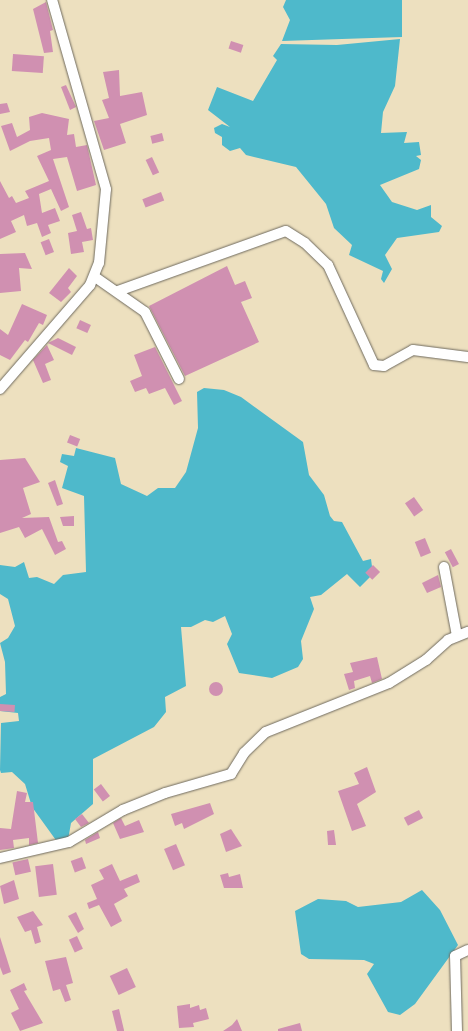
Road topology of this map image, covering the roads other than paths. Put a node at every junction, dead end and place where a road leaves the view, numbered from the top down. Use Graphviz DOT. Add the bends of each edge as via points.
graph roads {
  1 [pos="52,0"];
  2 [pos="95,277"];
  3 [pos="118,291"];
  4 [pos="468,357"];
  5 [pos="179,379"];
  6 [pos="0,389"];
  7 [pos="444,567"];
  8 [pos="468,632"];
  9 [pos="457,636"];
  10 [pos="0,858"];
  11 [pos="468,950"];
  12 [pos="457,1031"];
  1 -- 2 [label="street" via="106,189"];
  2 -- 3 [label="street"];
  2 -- 6 [label="street"];
  3 -- 4 [label="street" via="286,231 305,243 328,265 374,365 384,366 412,350"];
  3 -- 5 [label="street" via="144,312"];
  7 -- 9 [label="street"];
  8 -- 9 [label="street"];
  9 -- 10 [label="street" via="389,683 266,732 244,753 231,774 158,796 124,810 69,842"];
  11 -- 12 [label="street" via="455,956"];
}
